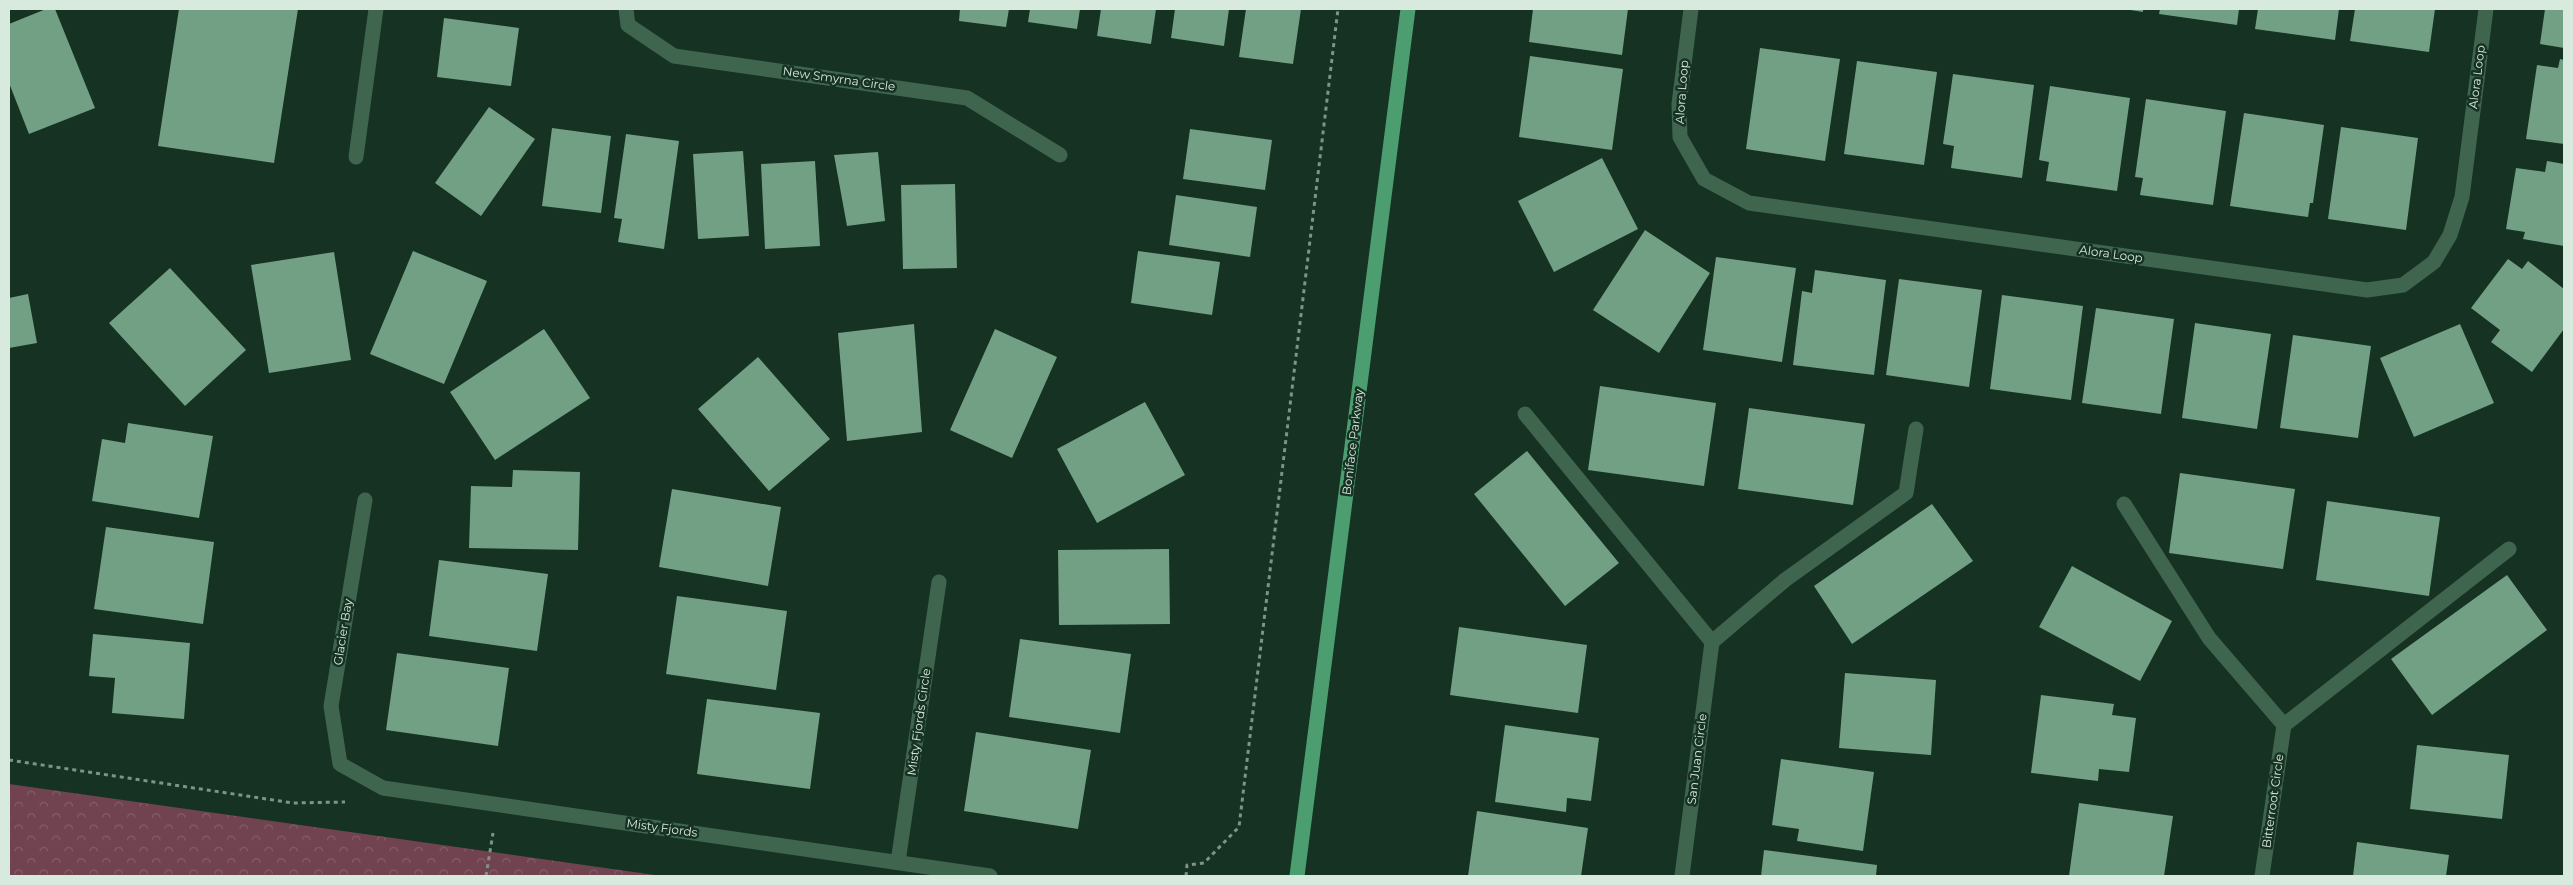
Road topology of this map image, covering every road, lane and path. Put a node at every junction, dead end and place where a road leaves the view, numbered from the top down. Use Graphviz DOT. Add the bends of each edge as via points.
graph roads {
  1 [pos="376,9"];
  2 [pos="626,9"];
  3 [pos="1338,9"];
  4 [pos="1408,9"];
  5 [pos="1691,9"];
  6 [pos="2486,9"];
  7 [pos="1060,155"];
  8 [pos="356,157"];
  9 [pos="1525,414"];
  10 [pos="1916,429"];
  11 [pos="365,500"];
  12 [pos="2124,504"];
  13 [pos="2509,549"];
  14 [pos="939,582"];
  15 [pos="1712,642"];
  16 [pos="2284,725"];
  17 [pos="9,760"];
  18 [pos="340,764"];
  19 [pos="383,788"];
  20 [pos="497,805"];
  21 [pos="898,862"];
  22 [pos="486,876"];
  23 [pos="990,876"];
  24 [pos="1186,876"];
  25 [pos="1297,876"];
  26 [pos="1682,876"];
  27 [pos="2262,876"];
  1 -- 8 [label="street"];
  2 -- 7 [label="street, New Smyrna Circle" via="628,25 674,56 967,98"];
  3 -- 24 [label="path" via="1239,827 1204,863 1187,865"];
  4 -- 25 [label="main road, Boniface Parkway"];
  5 -- 6 [label="street, Alora Loop" via="1679,104 1680,138 1704,179 1749,203 2367,290 2403,285 2434,262 2450,235 2462,196"];
  9 -- 15 [label="street"];
  10 -- 15 [label="street" via="1906,493 1785,580"];
  11 -- 18 [label="street, Glacier Bay" via="331,706"];
  12 -- 16 [label="street" via="2209,638"];
  13 -- 16 [label="street"];
  14 -- 21 [label="street, Misty Fjords Circle"];
  15 -- 26 [label="street, San Juan Circle"];
  16 -- 27 [label="street, Bitterroot Circle"];
  17 -- 19 [label="path" via="293,803 344,802"];
  18 -- 19 [label="street, Misty Fjords"];
  19 -- 20 [label="street, Misty Fjords"];
  20 -- 21 [label="street, Misty Fjords"];
  20 -- 22 [label="path"];
  21 -- 23 [label="street, Misty Fjords"];
}
